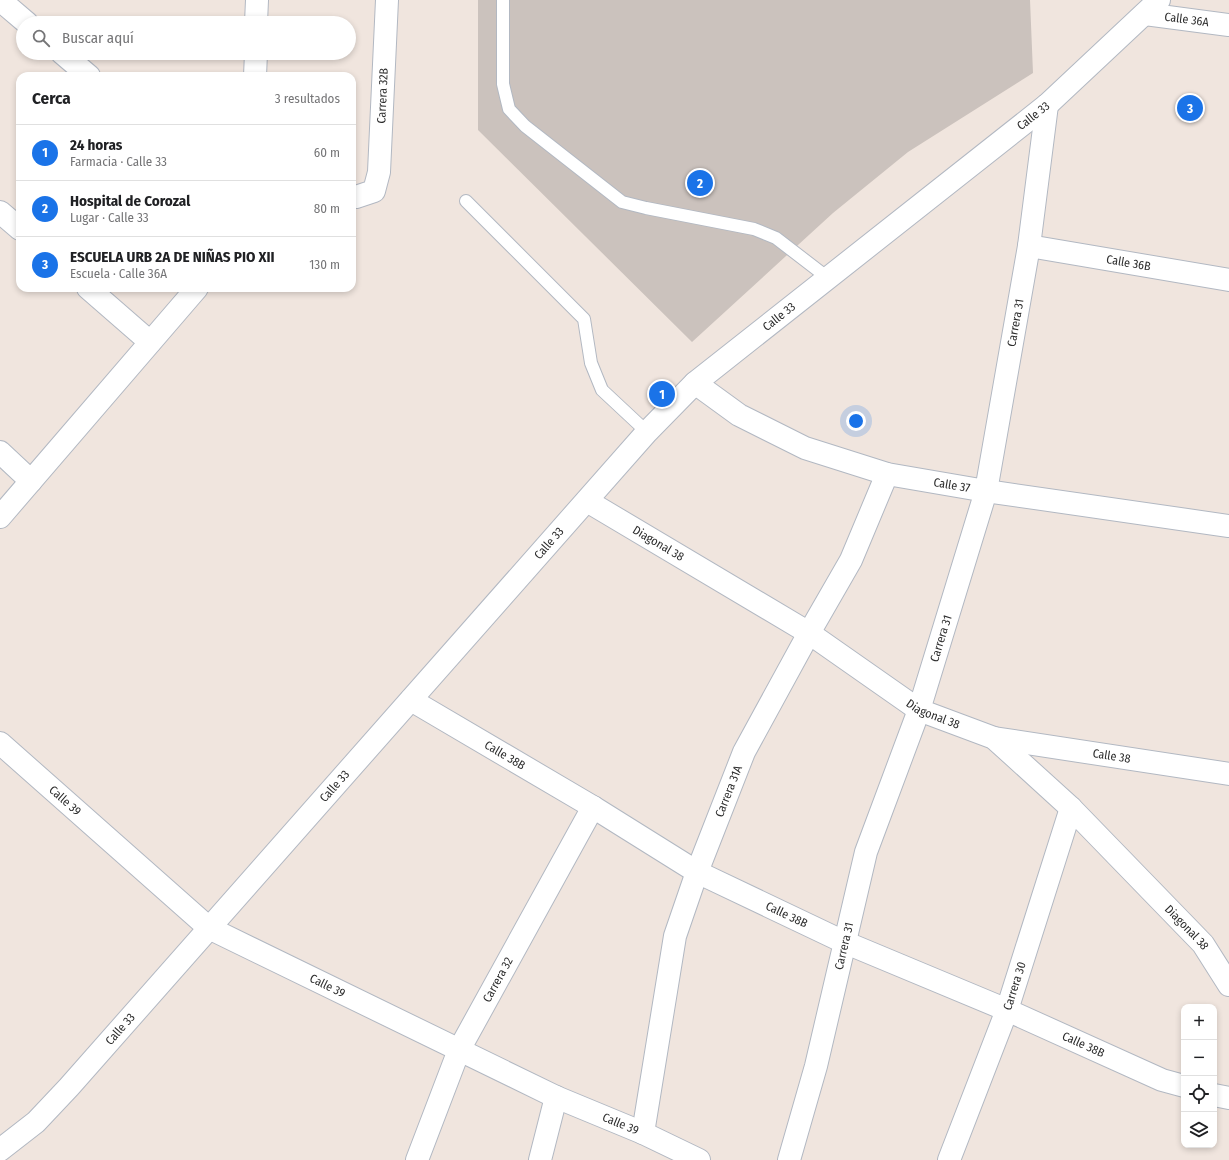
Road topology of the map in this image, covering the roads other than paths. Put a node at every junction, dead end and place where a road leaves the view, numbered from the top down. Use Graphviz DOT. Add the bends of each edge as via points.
graph roads {
  1 [pos="0,0"];
  2 [pos="256,0"];
  3 [pos="387,0"];
  4 [pos="503,0"];
  5 [pos="1152,7"];
  6 [pos="19,16"];
  7 [pos="256,16"];
  8 [pos="1229,25"];
  9 [pos="70,60"];
  10 [pos="256,60"];
  11 [pos="84,72"];
  12 [pos="255,72"];
  13 [pos="1047,105"];
  14 [pos="356,197"];
  15 [pos="466,201"];
  16 [pos="0,212"];
  17 [pos="16,226"];
  18 [pos="1029,246"];
  19 [pos="828,278"];
  20 [pos="1229,280"];
  21 [pos="93,292"];
  22 [pos="194,292"];
  23 [pos="150,342"];
  24 [pos="695,383"];
  25 [pos="647,432"];
  26 [pos="0,452"];
  27 [pos="887,474"];
  28 [pos="31,481"];
  29 [pos="986,491"];
  30 [pos="587,501"];
  31 [pos="0,517"];
  32 [pos="1229,526"];
  33 [pos="809,632"];
  34 [pos="411,700"];
  35 [pos="920,710"];
  36 [pos="994,738"];
  37 [pos="0,743"];
  38 [pos="1229,774"];
  39 [pos="593,807"];
  40 [pos="1071,808"];
  41 [pos="697,872"];
  42 [pos="209,928"];
  43 [pos="844,942"];
  44 [pos="1229,985"];
  45 [pos="1007,1010"];
  46 [pos="459,1050"];
  47 [pos="1181,1085"];
  48 [pos="1217,1096"];
  49 [pos="556,1097"];
  50 [pos="1229,1098"];
  51 [pos="643,1133"];
  52 [pos="0,1150"];
  53 [pos="417,1160"];
  54 [pos="540,1160"];
  55 [pos="699,1160"];
  56 [pos="789,1160"];
  57 [pos="949,1160"];
  1 -- 6 [label="street"];
  2 -- 7 [label="street"];
  3 -- 14 [label="street, Carrera 32B" via="379,172 374,191"];
  4 -- 19 [label="lane" via="503,84 509,109 525,126 622,202 754,229 776,238"];
  5 -- 8 [label="street, Calle 36A"];
  5 -- 13 [label="street, Calle 33"];
  9 -- 11 [label="street"];
  10 -- 12 [label="street"];
  13 -- 18 [label="street, Carrera 31"];
  13 -- 19 [label="street, Calle 33"];
  15 -- 25 [label="lane" via="584,319 591,363 602,390"];
  16 -- 17 [label="street"];
  18 -- 20 [label="street, Calle 36B"];
  18 -- 29 [label="street, Carrera 31"];
  19 -- 24 [label="street, Calle 33"];
  21 -- 23 [label="street"];
  22 -- 23 [label="street"];
  23 -- 28 [label="street"];
  24 -- 25 [label="street, Calle 33"];
  24 -- 27 [label="street, Calle 37" via="739,415 805,448"];
  25 -- 30 [label="street, Calle 33"];
  26 -- 28 [label="street"];
  27 -- 29 [label="street, Calle 37"];
  27 -- 33 [label="street, Carrera 31A" via="851,560"];
  28 -- 31 [label="street"];
  29 -- 32 [label="street, Calle 37"];
  29 -- 35 [label="street, Carrera 31"];
  30 -- 33 [label="street, Diagonal 38"];
  30 -- 34 [label="street, Calle 33"];
  33 -- 35 [label="street, Diagonal 38"];
  33 -- 41 [label="street, Carrera 31A" via="744,752"];
  34 -- 39 [label="street, Calle 38B"];
  34 -- 42 [label="street, Calle 33"];
  35 -- 36 [label="street, Diagonal 38"];
  35 -- 43 [label="street, Carrera 31" via="866,852"];
  36 -- 38 [label="street, Calle 38"];
  36 -- 40 [label="street, Diagonal 38"];
  37 -- 42 [label="street, Calle 39"];
  39 -- 41 [label="street, Calle 38B"];
  39 -- 46 [label="street, Carrera 32"];
  40 -- 44 [label="street, Diagonal 38" via="1203,944"];
  40 -- 45 [label="street, Carrera 30"];
  41 -- 43 [label="street, Calle 38B"];
  41 -- 51 [label="street, Carrera 31A" via="675,936"];
  42 -- 46 [label="street, Calle 39"];
  42 -- 52 [label="street, Calle 33" via="69,1087 36,1122"];
  43 -- 45 [label="street, Calle 38B"];
  43 -- 56 [label="street, Carrera 31" via="816,1066"];
  45 -- 47 [label="street, Calle 38B" via="1162,1080"];
  45 -- 57 [label="street, Carrera 30"];
  46 -- 49 [label="street, Calle 39"];
  46 -- 53 [label="street, Carrera 32"];
  48 -- 50 [label="street"];
  49 -- 51 [label="street, Calle 39"];
  49 -- 54 [label="street"];
  51 -- 55 [label="street, Calle 39"];
}
